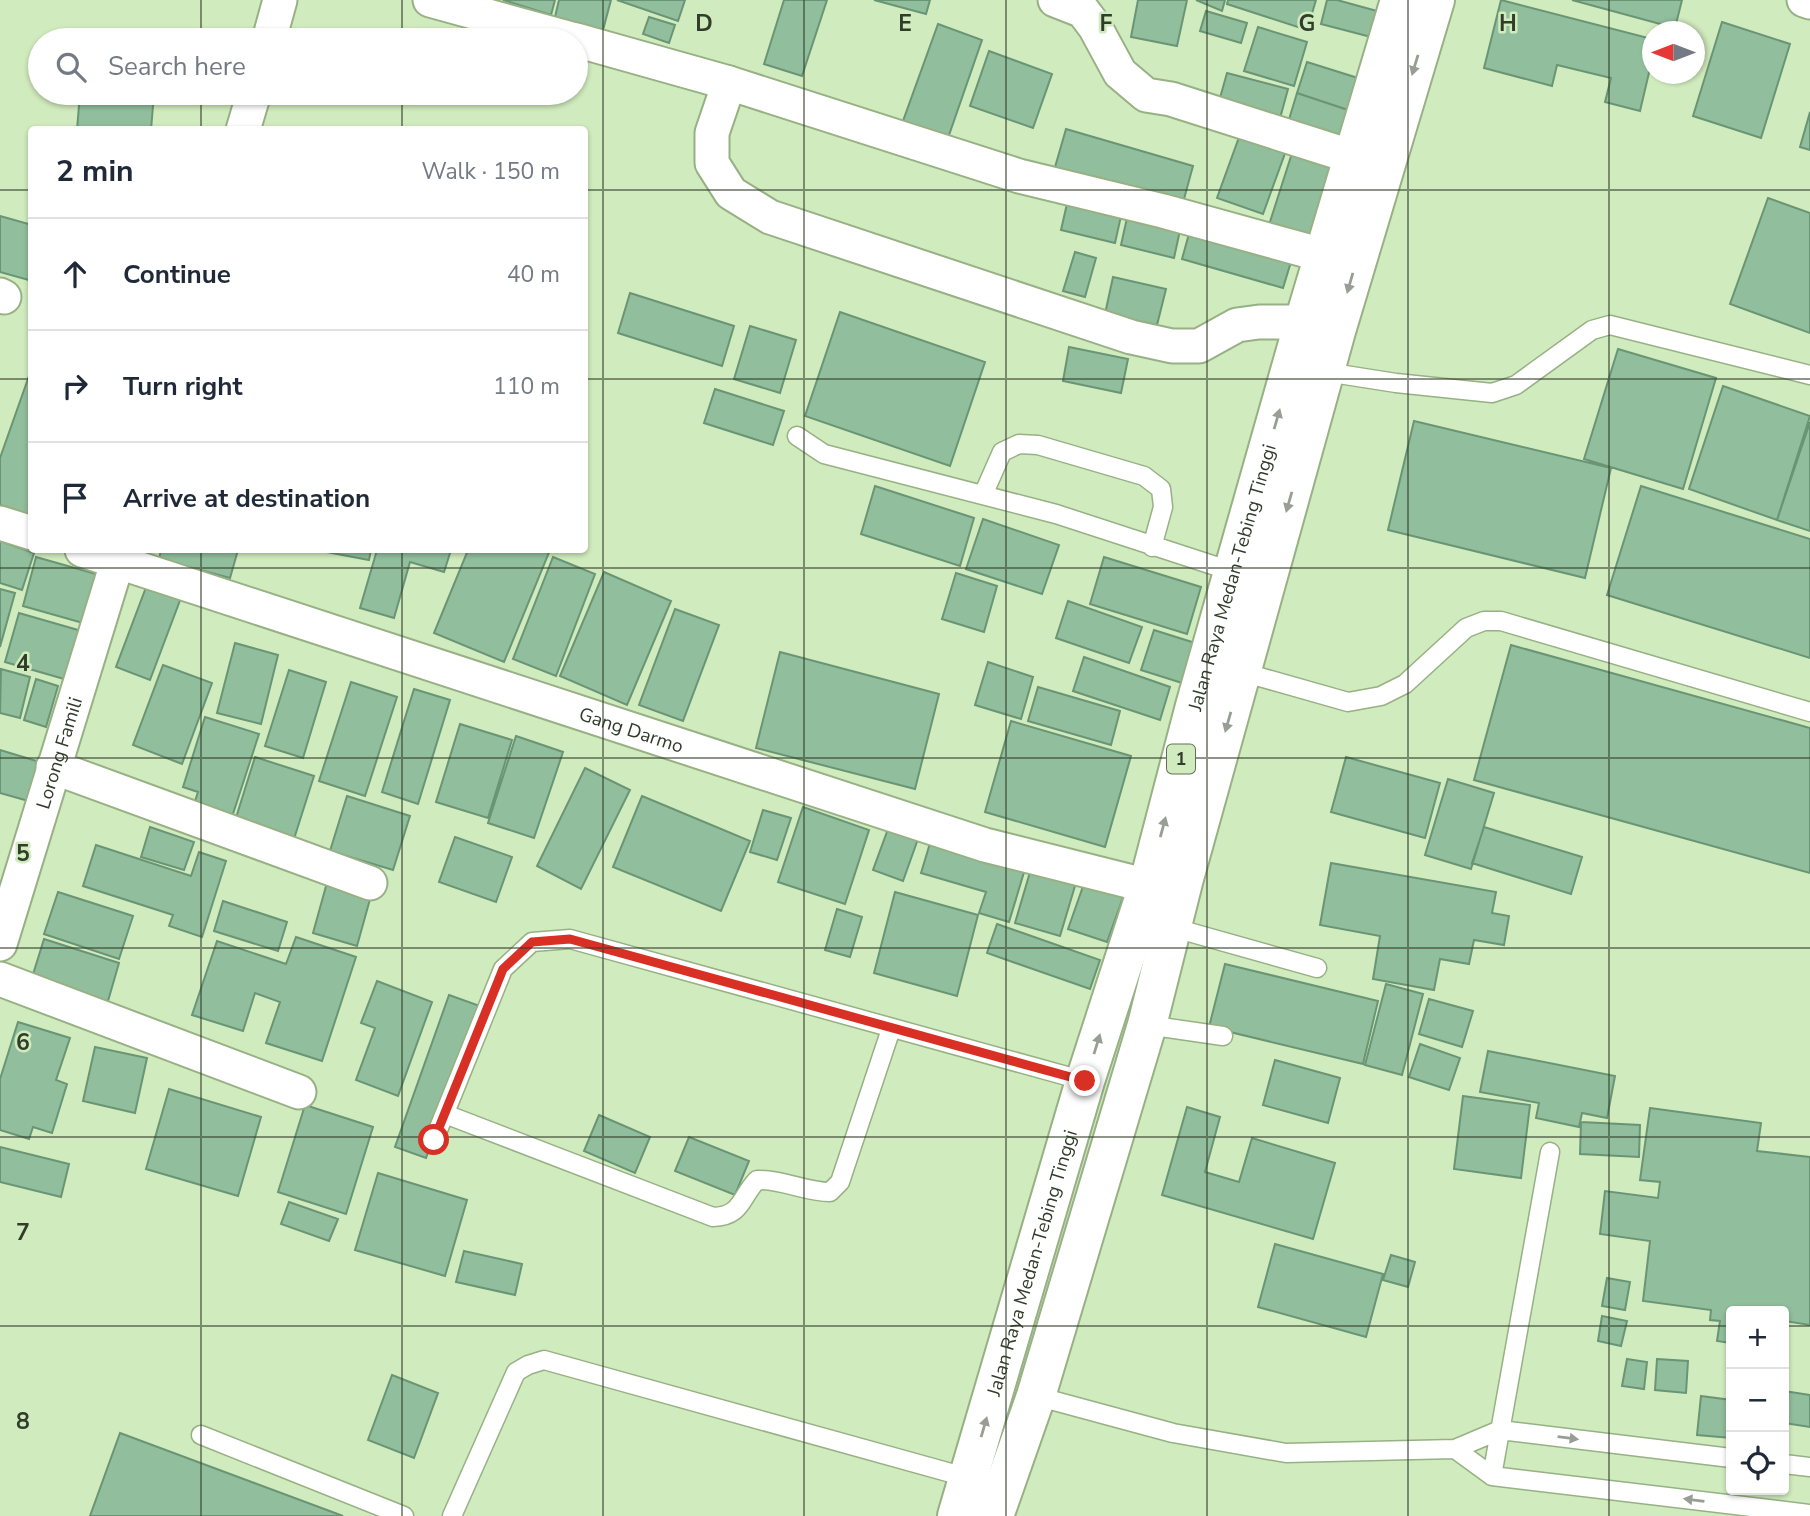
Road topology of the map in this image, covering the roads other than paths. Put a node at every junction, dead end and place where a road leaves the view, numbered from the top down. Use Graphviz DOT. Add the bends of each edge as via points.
graph roads {
  1 [pos="280,0"];
  2 [pos="430,0"];
  3 [pos="1055,0"];
  4 [pos="1400,0"];
  5 [pos="1435,0"];
  6 [pos="1804,0"];
  7 [pos="1810,2"];
  8 [pos="272,28"];
  9 [pos="532,28"];
  10 [pos="588,44"];
  11 [pos="729,83"];
  12 [pos="250,105"];
  13 [pos="244,126"];
  14 [pos="1369,162"];
  15 [pos="1326,256"];
  16 [pos="1304,322"];
  17 [pos="1326,372"];
  18 [pos="1810,374"];
  19 [pos="797,436"];
  20 [pos="983,495"];
  21 [pos="0,523"];
  22 [pos="28,532"];
  23 [pos="1153,547"];
  24 [pos="119,555"];
  25 [pos="1234,572"];
  26 [pos="1242,672"];
  27 [pos="1810,712"];
  28 [pos="53,767"];
  29 [pos="370,883"];
  30 [pos="1148,886"];
  31 [pos="1171,927"];
  32 [pos="0,944"];
  33 [pos="1317,968"];
  34 [pos="0,979"];
  35 [pos="1147,1025"];
  36 [pos="891,1029"];
  37 [pos="1223,1036"];
  38 [pos="1085,1081"];
  39 [pos="299,1091"];
  40 [pos="445,1114"];
  41 [pos="434,1140"];
  42 [pos="1550,1152"];
  43 [pos="1036,1396"];
  44 [pos="1500,1430"];
  45 [pos="201,1435"];
  46 [pos="1455,1449"];
  47 [pos="1726,1457"];
  48 [pos="1789,1465"];
  49 [pos="1810,1467"];
  50 [pos="1492,1476"];
  51 [pos="969,1478"];
  52 [pos="1810,1514"];
  53 [pos="404,1516"];
  54 [pos="452,1516"];
  55 [pos="957,1516"];
  56 [pos="994,1516"];
  1 -- 8 [label="street"];
  2 -- 9 [label="street"];
  3 -- 14 [label="street" via="1083,10 1120,73 1146,95"];
  4 -- 14 [label="highway, Jalan Raya Medan-Tebing Tinggi / 1"];
  5 -- 14 [label="highway, Jalan Raya Medan-Tebing Tinggi / 1, one-way"];
  6 -- 7 [label="street"];
  10 -- 11 [label="street"];
  11 -- 15 [label="street" via="1019,176"];
  11 -- 16 [label="street" via="712,133 712,163 731,193 770,217 1130,337 1172,346 1199,346 1237,325"];
  12 -- 13 [label="street"];
  14 -- 15 [label="highway, Jalan Raya Medan-Tebing Tinggi / 1"];
  14 -- 17 [label="highway, Jalan Raya Medan-Tebing Tinggi / 1, one-way"];
  15 -- 16 [label="highway, Jalan Raya Medan-Tebing Tinggi / 1"];
  25 -- 16 [label="highway, Jalan Raya Medan-Tebing Tinggi / 1, one-way"];
  17 -- 18 [label="lane" via="1492,393 1516,385 1592,330 1610,325"];
  17 -- 26 [label="highway, Jalan Raya Medan-Tebing Tinggi / 1, one-way"];
  19 -- 20 [label="lane" via="824,454"];
  20 -- 23 [label="lane"];
  20 -- 23 [label="lane" via="1002,452 1019,444 1038,445 1144,476 1161,489 1163,507"];
  21 -- 22 [label="street"];
  23 -- 25 [label="lane"];
  24 -- 28 [label="street, Lorong Famili"];
  24 -- 30 [label="street, Gang Darmo" via="985,845"];
  30 -- 25 [label="highway, Jalan Raya Medan-Tebing Tinggi / 1, one-way"];
  26 -- 27 [label="lane" via="1348,702 1381,696 1405,684 1466,628 1501,621"];
  26 -- 31 [label="highway, Jalan Raya Medan-Tebing Tinggi / 1, one-way"];
  28 -- 29 [label="street"];
  28 -- 32 [label="street, Lorong Famili"];
  38 -- 30 [label="highway, Jalan Raya Medan-Tebing Tinggi / 1, one-way"];
  31 -- 33 [label="lane"];
  31 -- 35 [label="highway, Jalan Raya Medan-Tebing Tinggi / 1"];
  34 -- 39 [label="street"];
  35 -- 37 [label="lane"];
  35 -- 43 [label="highway, Jalan Raya Medan-Tebing Tinggi / 1"];
  36 -- 38 [label="lane"];
  36 -- 40 [label="lane" via="570,939 532,942 503,969"];
  36 -- 40 [label="lane" via="840,1182 830,1192 814,1192 757,1180 728,1217 713,1217"];
  51 -- 38 [label="highway, Jalan Raya Medan-Tebing Tinggi / 1, one-way"];
  40 -- 41 [label="lane"];
  42 -- 44 [label="lane"];
  43 -- 46 [label="lane" via="1173,1433 1286,1453"];
  43 -- 56 [label="highway, Jalan Raya Medan-Tebing Tinggi / 1"];
  44 -- 46 [label="lane"];
  44 -- 47 [label="lane, one-way"];
  44 -- 50 [label="lane"];
  45 -- 53 [label="lane"];
  46 -- 50 [label="lane"];
  48 -- 49 [label="lane"];
  52 -- 50 [label="lane, one-way"];
  51 -- 54 [label="lane" via="544,1360 516,1372"];
  51 -- 55 [label="highway, Jalan Raya Medan-Tebing Tinggi / 1"];
}
